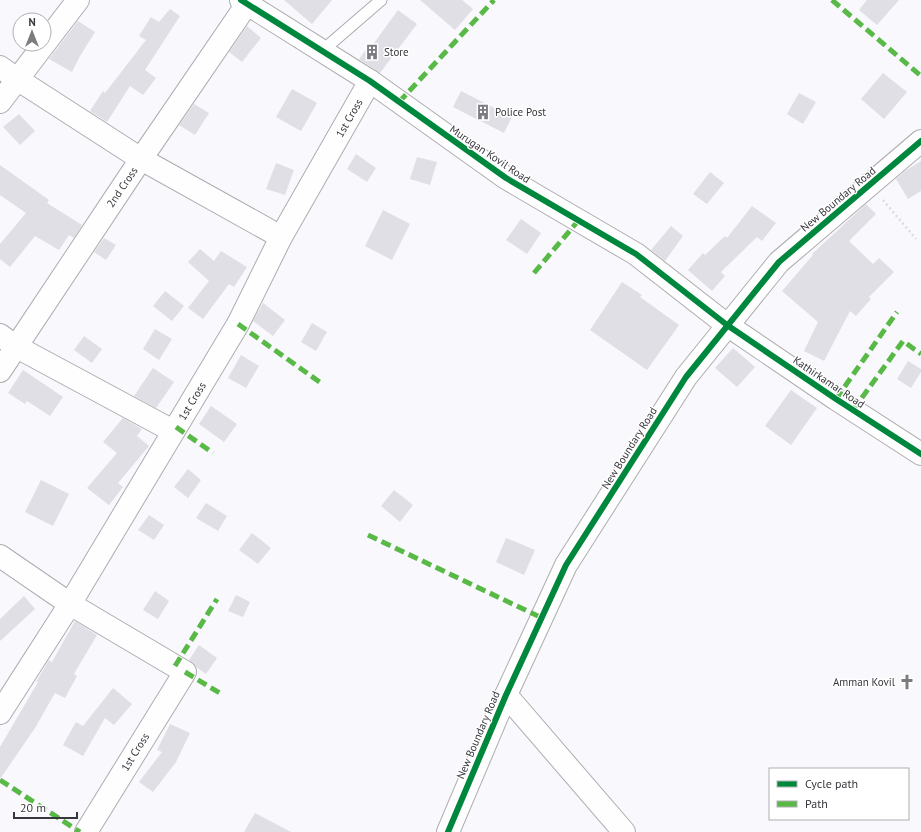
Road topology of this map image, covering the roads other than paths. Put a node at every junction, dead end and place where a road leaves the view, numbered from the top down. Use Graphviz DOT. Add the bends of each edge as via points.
graph roads {
  1 [pos="78,0"];
  2 [pos="381,0"];
  3 [pos="244,2"];
  4 [pos="322,51"];
  5 [pos="8,73"];
  6 [pos="370,81"];
  7 [pos="0,102"];
  8 [pos="921,141"];
  9 [pos="141,159"];
  10 [pos="281,237"];
  11 [pos="727,325"];
  12 [pos="8,341"];
  13 [pos="0,371"];
  14 [pos="173,431"];
  15 [pos="921,454"];
  16 [pos="0,556"];
  17 [pos="70,604"];
  18 [pos="506,694"];
  19 [pos="0,713"];
  20 [pos="86,832"];
  21 [pos="448,832"];
  22 [pos="624,832"];
  1 -- 5 [label="street"];
  2 -- 4 [label="lane"];
  3 -- 4 [label="street, Murugan Kovil Road"];
  3 -- 9 [label="street, 2nd Cross"];
  4 -- 6 [label="street, Murugan Kovil Road"];
  5 -- 7 [label="street"];
  5 -- 9 [label="street"];
  6 -- 10 [label="street, 1st Cross"];
  6 -- 11 [label="street, Murugan Kovil Road" via="506,178 636,254"];
  8 -- 11 [label="street, New Boundary Road" via="779,262"];
  9 -- 10 [label="street"];
  9 -- 12 [label="street, 2nd Cross"];
  10 -- 14 [label="street, 1st Cross" via="238,324"];
  11 -- 15 [label="street, Kathirkamar Road"];
  11 -- 18 [label="street, New Boundary Road" via="686,377 566,565"];
  12 -- 13 [label="street, 2nd Cross"];
  12 -- 14 [label="street"];
  14 -- 17 [label="street, 1st Cross"];
  16 -- 17 [label="street"];
  17 -- 19 [label="street, 1st Cross"];
  17 -- 20 [label="street, 1st Cross" via="185,672"];
  18 -- 21 [label="street, New Boundary Road"];
  18 -- 22 [label="street"];
}
